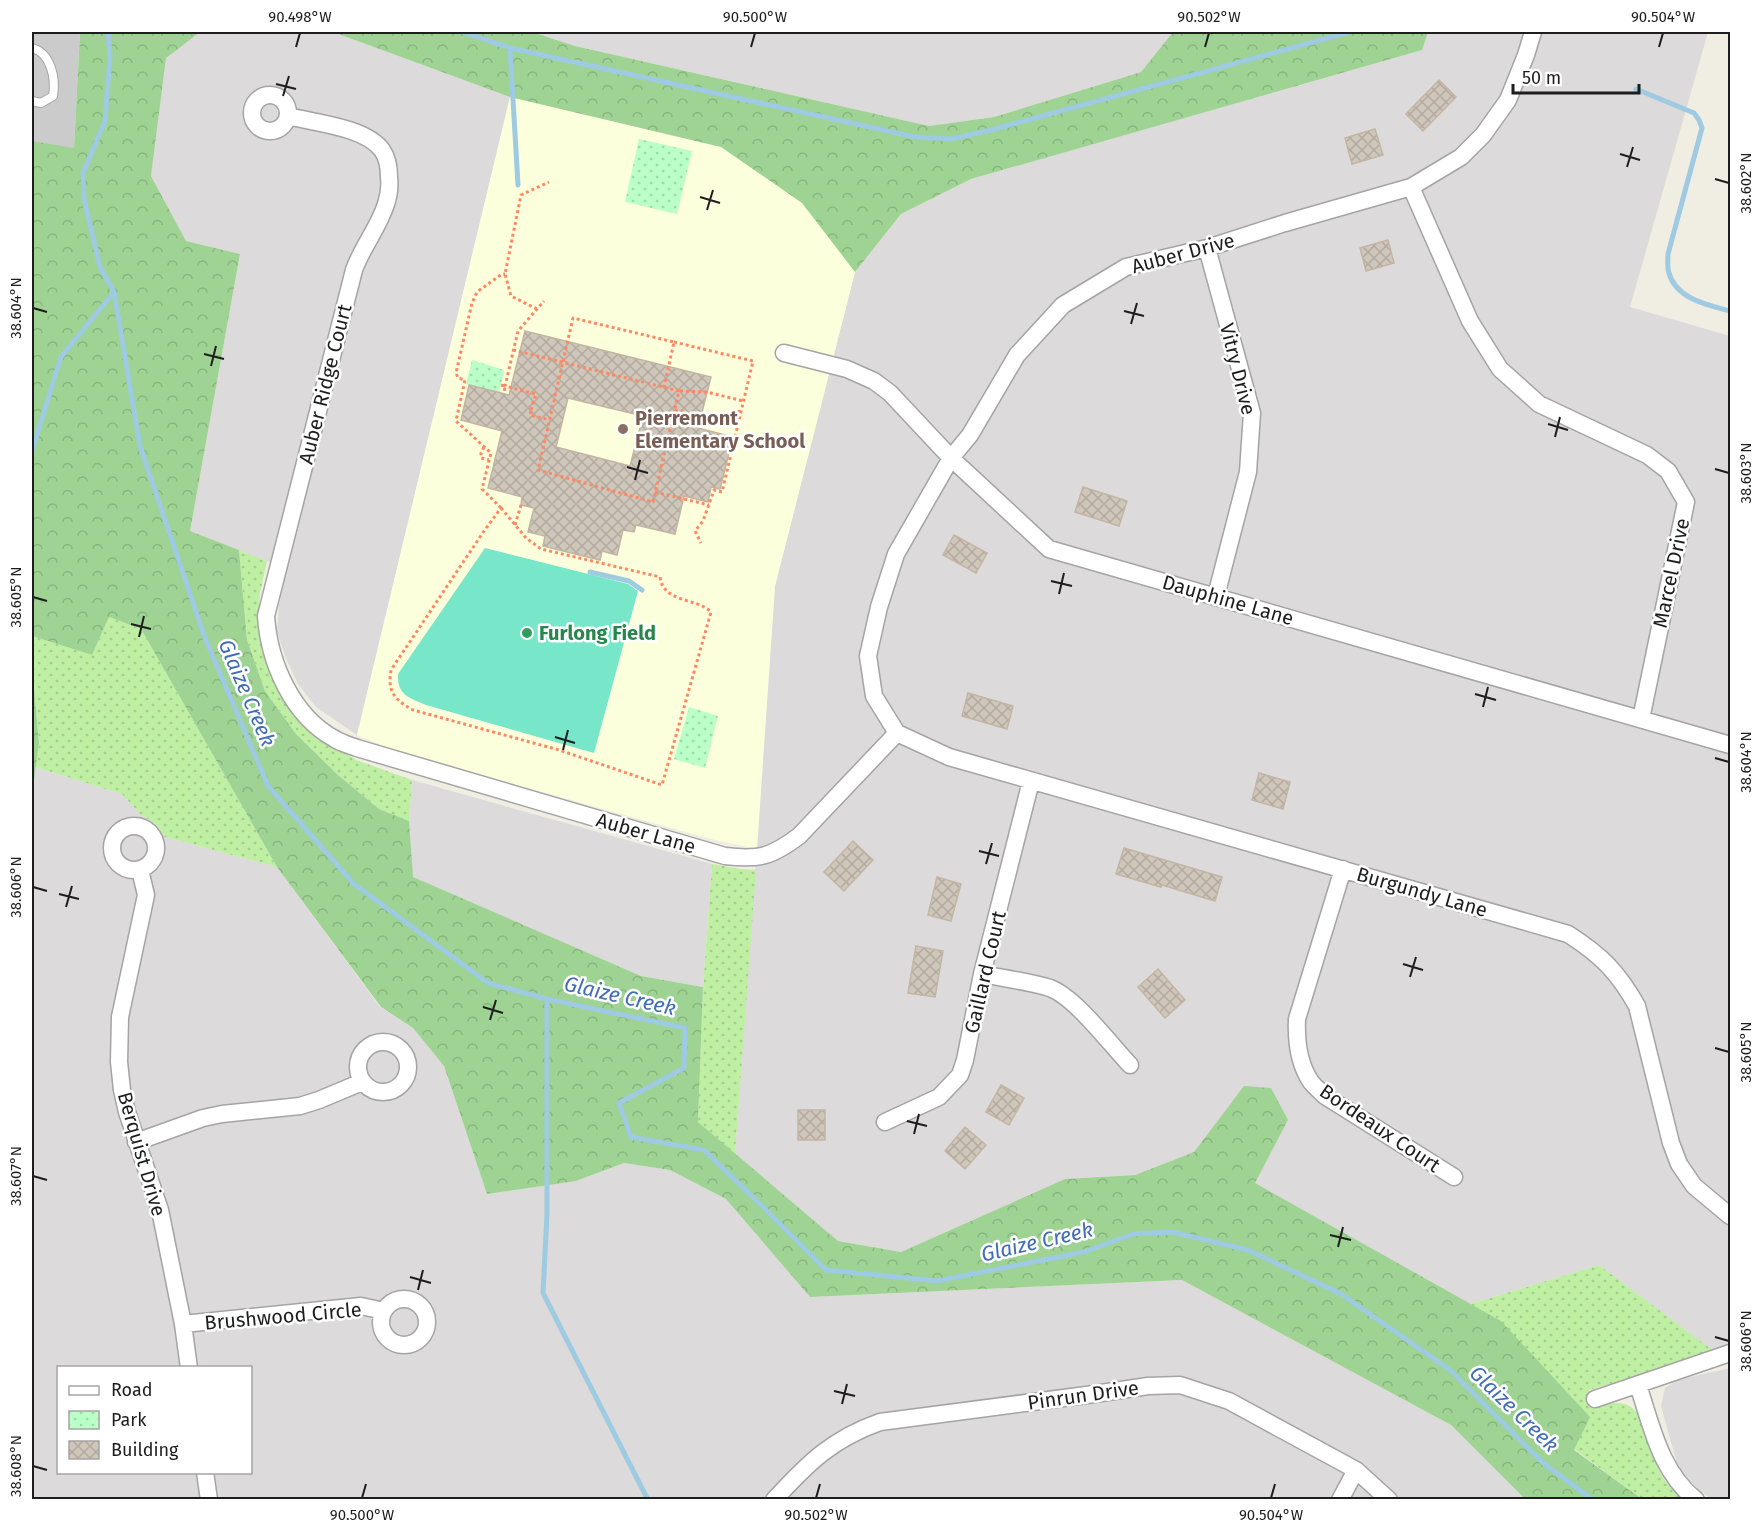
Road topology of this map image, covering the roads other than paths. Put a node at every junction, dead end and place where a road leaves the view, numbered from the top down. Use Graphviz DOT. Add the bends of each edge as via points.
graph roads {
  1 [pos="1533,32"];
  2 [pos="32,48"];
  3 [pos="32,101"];
  4 [pos="288,116"];
  5 [pos="1411,187"];
  6 [pos="1207,248"];
  7 [pos="784,353"];
  8 [pos="951,458"];
  9 [pos="1216,597"];
  10 [pos="306,715"];
  11 [pos="1641,719"];
  12 [pos="897,733"];
  13 [pos="1731,745"];
  14 [pos="1031,781"];
  15 [pos="1343,869"];
  16 [pos="140,870"];
  17 [pos="982,974"];
  18 [pos="1130,1065"];
  19 [pos="362,1082"];
  20 [pos="885,1122"];
  21 [pos="136,1142"];
  22 [pos="1454,1177"];
  23 [pos="1731,1216"];
  24 [pos="384,1311"];
  25 [pos="183,1324"];
  26 [pos="1731,1353"];
  27 [pos="189,1366"];
  28 [pos="1638,1385"];
  29 [pos="1595,1399"];
  30 [pos="1356,1470"];
  31 [pos="205,1474"];
  32 [pos="209,1500"];
  33 [pos="774,1500"];
  34 [pos="1340,1500"];
  35 [pos="1389,1500"];
  36 [pos="1696,1500"];
  1 -- 5 [label="street, Auber Drive" via="1508,100 1483,135 1461,157"];
  2 -- 3 [label="lane" via="49,62 55,82 53,96 41,103"];
  4 -- 10 [label="street, Auber Ridge Court" via="353,130 368,138 382,150 389,166 390,183 387,202 354,270 266,616 271,652 288,691"];
  5 -- 6 [label="street, Auber Drive"];
  5 -- 11 [label="street, Marcel Drive" via="1470,321 1500,369 1539,404 1647,455 1668,471 1686,502"];
  6 -- 8 [label="street, Auber Drive" via="1126,267 1062,305 1017,356 970,435"];
  6 -- 9 [label="street, Vitry Drive" via="1252,413 1248,472"];
  7 -- 8 [label="street, Dauphine Lane" via="847,369 874,381"];
  8 -- 9 [label="street, Dauphine Lane" via="1049,549"];
  8 -- 12 [label="street, Auber Drive" via="896,554 868,656 874,696"];
  9 -- 11 [label="street, Dauphine Lane"];
  10 -- 12 [label="street, Auber Lane" via="320,730 357,748 725,856 744,858 780,850 798,836"];
  11 -- 13 [label="street, Dauphine Lane"];
  12 -- 14 [label="street, Burgundy Lane" via="950,757"];
  14 -- 15 [label="street, Burgundy Lane"];
  14 -- 17 [label="street, Gaillard Court"];
  15 -- 22 [label="street, Bordeaux Court" via="1297,1019 1296,1044 1302,1063 1310,1081 1325,1096"];
  15 -- 23 [label="street, Burgundy Lane" via="1568,934 1589,947 1610,966 1637,1006 1679,1164 1694,1186"];
  16 -- 21 [label="street, Berquist Drive" via="146,895 120,1017 119,1062"];
  17 -- 18 [label="street" via="1050,988 1064,996"];
  17 -- 20 [label="street, Gaillard Court" via="960,1075 939,1097"];
  19 -- 21 [label="street" via="300,1106 203,1118"];
  21 -- 25 [label="street, Berquist Drive" via="160,1210"];
  24 -- 25 [label="street, Brushwood Circle" via="361,1306"];
  25 -- 27 [label="street, Berquist Drive"];
  26 -- 28 [label="street"];
  28 -- 29 [label="street"];
  28 -- 36 [label="street" via="1663,1458 1672,1475"];
  30 -- 33 [label="street, Pinrun Drive" via="1229,1401 1180,1385 1148,1386 880,1422 831,1445"];
  30 -- 34 [label="street"];
  30 -- 35 [label="street, Pinrun Drive"];
  31 -- 32 [label="street"];
}
